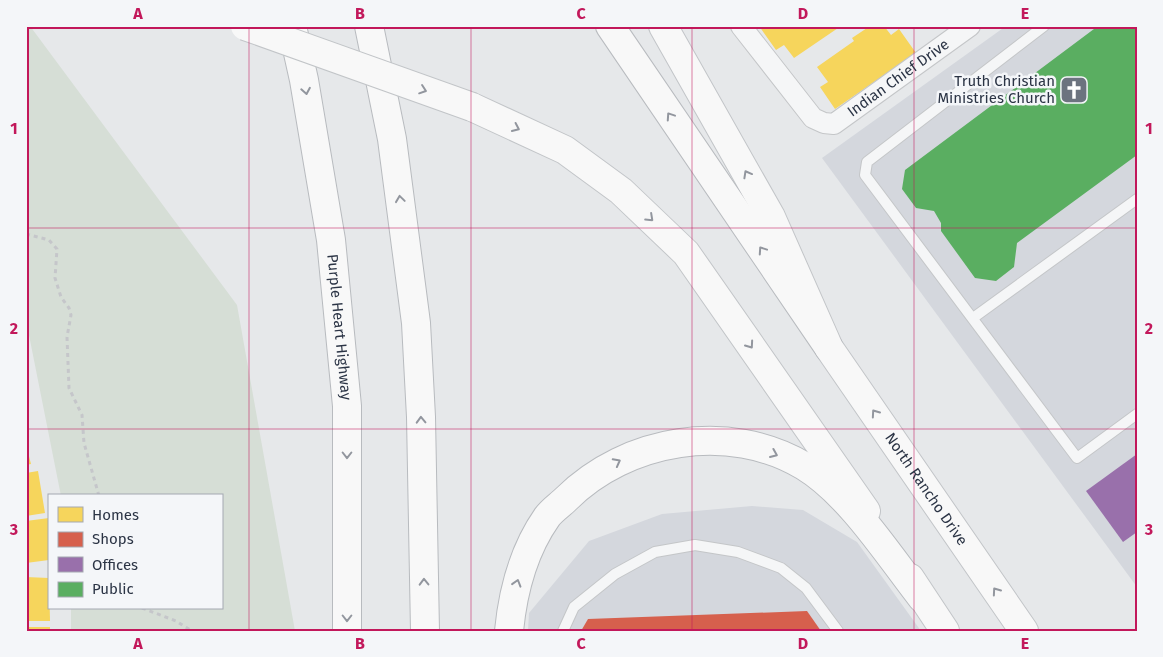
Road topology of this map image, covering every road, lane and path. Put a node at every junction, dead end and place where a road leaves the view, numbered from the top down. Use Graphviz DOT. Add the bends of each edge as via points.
graph roads {
  1 [pos="245,26"];
  2 [pos="292,26"];
  3 [pos="369,26"];
  4 [pos="377,26"];
  5 [pos="610,26"];
  6 [pos="663,26"];
  7 [pos="970,26"];
  8 [pos="1044,26"];
  9 [pos="743,27"];
  10 [pos="376,55"];
  11 [pos="1137,199"];
  12 [pos="26,234"];
  13 [pos="973,318"];
  14 [pos="829,348"];
  15 [pos="1137,414"];
  16 [pos="99,494"];
  17 [pos="922,598"];
  18 [pos="147,610"];
  19 [pos="192,631"];
  20 [pos="347,631"];
  21 [pos="425,631"];
  22 [pos="509,631"];
  23 [pos="563,631"];
  24 [pos="838,631"];
  25 [pos="945,631"];
  26 [pos="1024,631"];
  1 -- 17 [label="main road, one-way, bridge" via="472,108 565,150 621,191 686,253 898,556"];
  2 -- 20 [label="main road, Purple Heart Highway, one-way" via="332,240 346,396"];
  3 -- 10 [label="main road"];
  4 -- 10 [label="main road"];
  14 -- 5 [label="main road, one-way"];
  14 -- 6 [label="main road, one-way" via="771,217"];
  7 -- 9 [label="street, Indian Chief Drive" via="834,124 824,124 813,118"];
  8 -- 13 [label="lane" via="866,162 864,175"];
  21 -- 10 [label="main road, one-way" via="416,322 392,139"];
  11 -- 13 [label="lane"];
  12 -- 16 [label="path" via="50,240 57,249 55,278 71,315 67,337 69,388 82,415 84,443"];
  13 -- 15 [label="lane" via="1077,458"];
  26 -- 14 [label="main road, North Rancho Drive, one-way"];
  22 -- 17 [label="main road, one-way" via="512,598 525,557 548,517 582,482 620,459 662,445 711,441 759,447 804,466 846,501"];
  17 -- 25 [label="main road"];
  18 -- 19 [label="path"];
  23 -- 24 [label="lane" via="574,606 615,574 655,552 695,546 738,552 781,568 806,588"];
}
